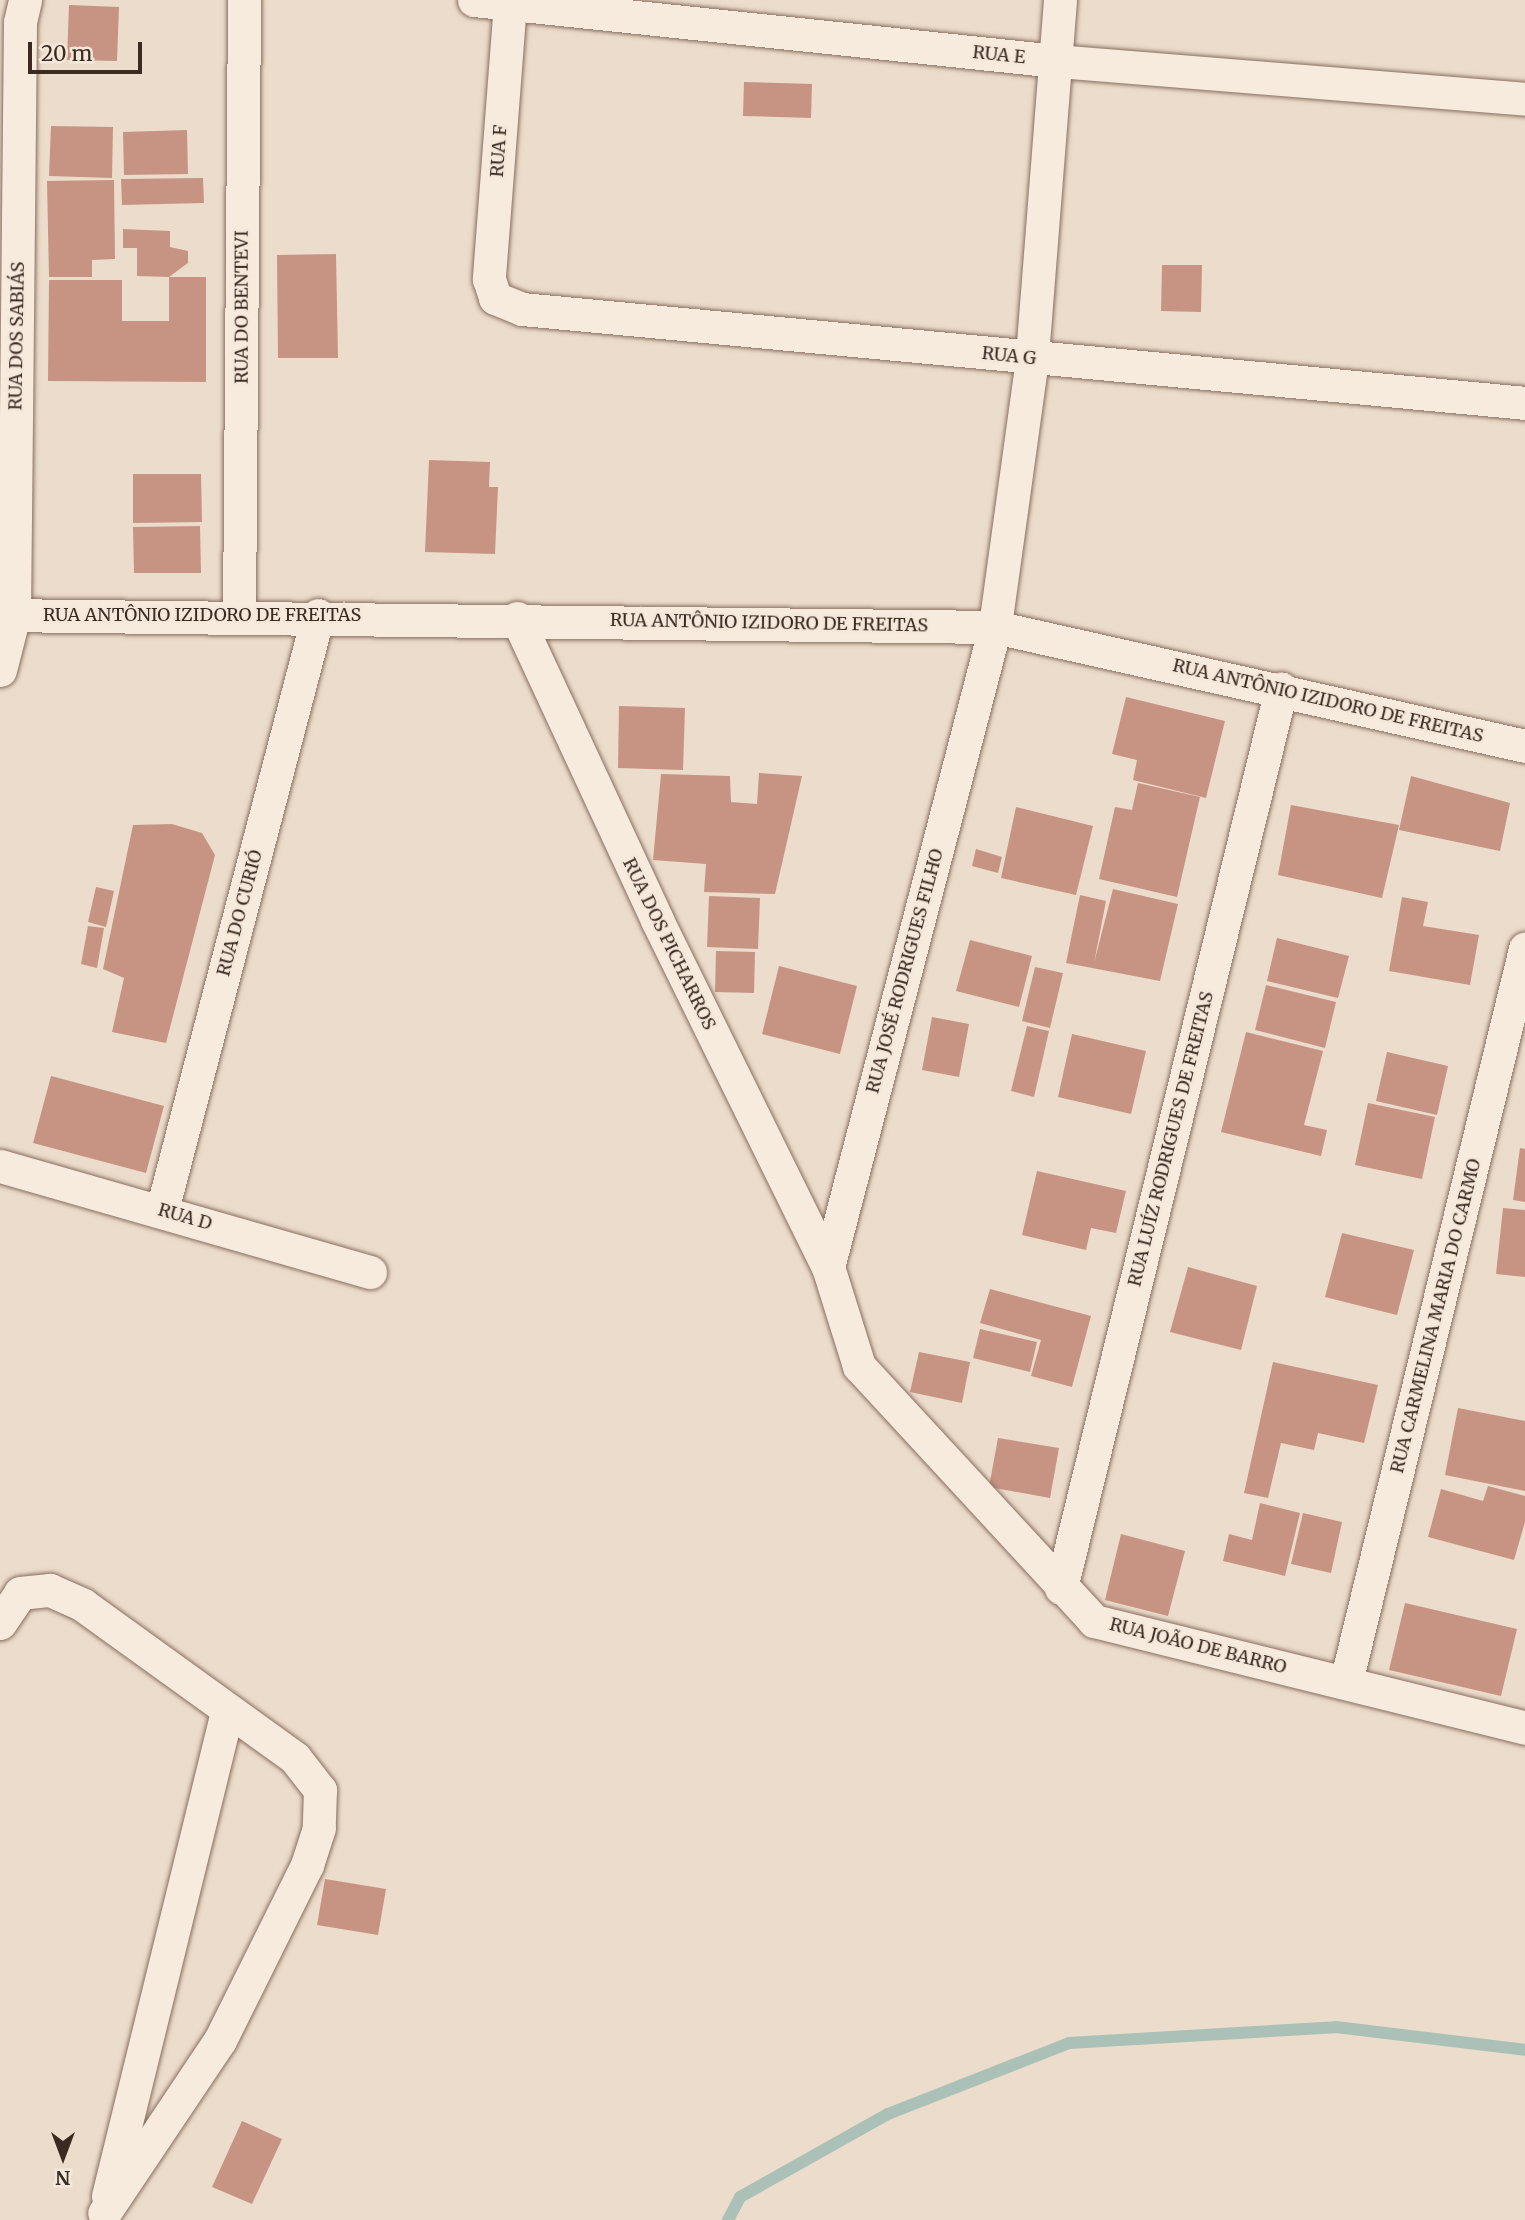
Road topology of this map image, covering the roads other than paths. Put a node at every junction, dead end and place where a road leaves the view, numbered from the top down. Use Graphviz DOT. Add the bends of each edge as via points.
graph roads {
  1 [pos="25,0"];
  2 [pos="244,0"];
  3 [pos="474,0"];
  4 [pos="1060,0"];
  5 [pos="510,4"];
  6 [pos="1056,61"];
  7 [pos="1525,99"];
  8 [pos="495,298"];
  9 [pos="1032,359"];
  10 [pos="1525,403"];
  11 [pos="7,615"];
  12 [pos="239,615"];
  13 [pos="318,615"];
  14 [pos="517,618"];
  15 [pos="995,627"];
  16 [pos="0,670"];
  17 [pos="1281,689"];
  18 [pos="1525,746"];
  19 [pos="1525,949"];
  20 [pos="0,1166"];
  21 [pos="162,1210"];
  22 [pos="828,1267"];
  23 [pos="370,1272"];
  24 [pos="1061,1588"];
  25 [pos="0,1623"];
  26 [pos="1346,1682"];
  27 [pos="227,1712"];
  28 [pos="1525,1728"];
  29 [pos="104,2217"];
  1 -- 11 [label="street, RUA DOS SABIÁS"];
  2 -- 12 [label="street, RUA DO BENTEVI"];
  3 -- 5 [label="street, RUA E"];
  4 -- 6 [label="street, RUA JOSÉ RODRIGUES FILHO"];
  5 -- 6 [label="street, RUA E"];
  5 -- 8 [label="street, RUA F" via="489,279"];
  6 -- 7 [label="street, RUA E"];
  6 -- 9 [label="street, RUA JOSÉ RODRIGUES FILHO"];
  8 -- 9 [label="street, RUA G" via="522,309"];
  9 -- 10 [label="street, RUA G"];
  9 -- 15 [label="street, RUA JOSÉ RODRIGUES FILHO"];
  11 -- 12 [label="street, RUA ANTÔNIO IZIDORO DE FREITAS"];
  11 -- 16 [label="street, RUA DOS SABIÁS"];
  12 -- 13 [label="street, RUA ANTÔNIO IZIDORO DE FREITAS"];
  13 -- 14 [label="street, RUA ANTÔNIO IZIDORO DE FREITAS"];
  13 -- 21 [label="street, RUA DO CURIÓ"];
  14 -- 15 [label="street, RUA ANTÔNIO IZIDORO DE FREITAS"];
  14 -- 22 [label="street, RUA DOS PICHARROS" via="657,920"];
  15 -- 17 [label="street, RUA ANTÔNIO IZIDORO DE FREITAS"];
  15 -- 22 [label="street, RUA JOSÉ RODRIGUES FILHO"];
  17 -- 18 [label="street, RUA ANTÔNIO IZIDORO DE FREITAS"];
  17 -- 24 [label="street, RUA LUÍZ RODRIGUES DE FREITAS"];
  19 -- 26 [label="street, RUA CARMELINA MARIA DO CARMO"];
  20 -- 21 [label="street, RUA D"];
  21 -- 23 [label="street, RUA D"];
  22 -- 24 [label="street, RUA JOÃO DE BARRO" via="859,1366"];
  24 -- 26 [label="street, RUA JOÃO DE BARRO" via="1094,1621"];
  25 -- 27 [label="street" via="20,1593 50,1590 83,1605"];
  26 -- 28 [label="street, RUA JOÃO DE BARRO"];
  27 -- 29 [label="street"];
  27 -- 29 [label="street" via="295,1758 320,1790 319,1828 307,1865 220,2040"];
}
